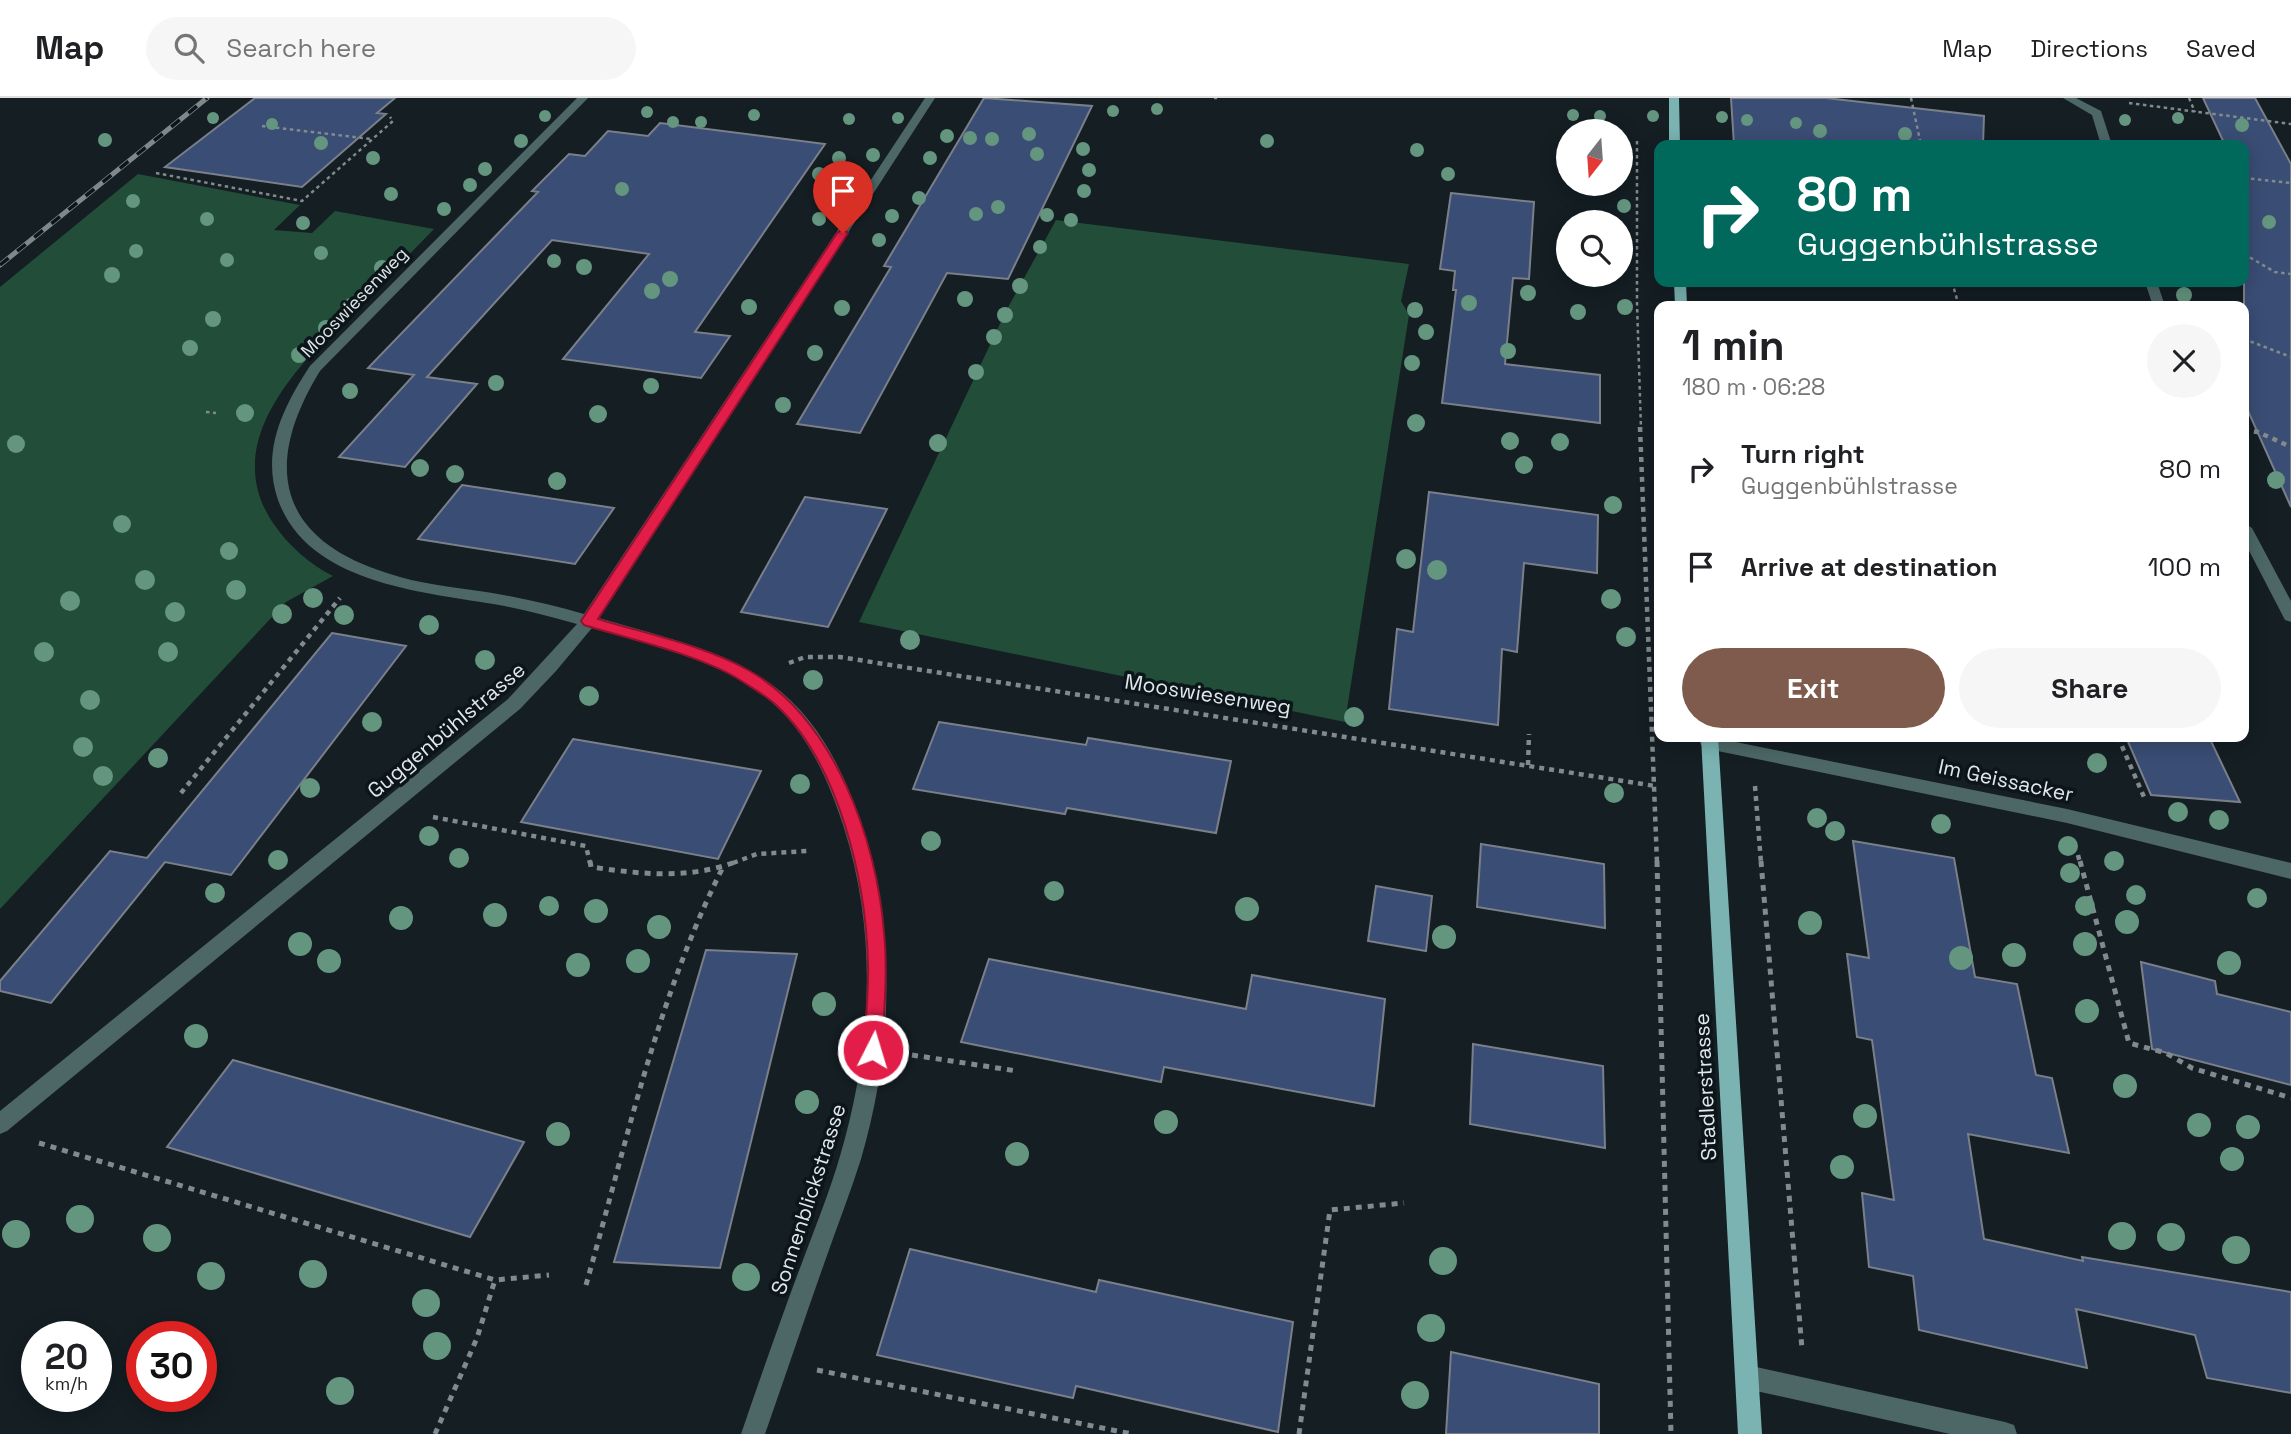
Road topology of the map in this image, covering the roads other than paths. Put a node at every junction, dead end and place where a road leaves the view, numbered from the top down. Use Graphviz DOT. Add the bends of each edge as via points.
graph roads {
  1 [pos="583,98"];
  2 [pos="930,98"];
  3 [pos="1674,98"];
  4 [pos="2068,98"];
  5 [pos="1675,140"];
  6 [pos="2105,140"];
  7 [pos="2249,537"];
  8 [pos="2291,616"];
  9 [pos="589,621"];
  10 [pos="1709,742"];
  11 [pos="1719,742"];
  12 [pos="2291,871"];
  13 [pos="0,1124"];
  14 [pos="1747,1377"];
  15 [pos="753,1434"];
  16 [pos="1750,1434"];
  17 [pos="2005,1434"];
  1 -- 9 [label="street, Mooswiesenweg" via="327,355 292,403 278,455 279,485 294,520 324,550 362,570 406,584 513,602"];
  2 -- 9 [label="street, Guggenbühlstrasse"];
  3 -- 5 [label="main road"];
  4 -- 6 [label="street" via="2097,113"];
  7 -- 8 [label="street"];
  9 -- 13 [label="street, Guggenbühlstrasse" via="514,704"];
  9 -- 15 [label="street, Sonnenblickstrasse" via="719,664 761,685 790,709 817,744 863,855 876,943 873,1050 851,1155"];
  10 -- 14 [label="main road, Stadlerstrasse"];
  11 -- 12 [label="street, Im Geissacker" via="2067,816"];
  14 -- 16 [label="main road, Stadlerstrasse"];
  14 -- 17 [label="street"];
}
